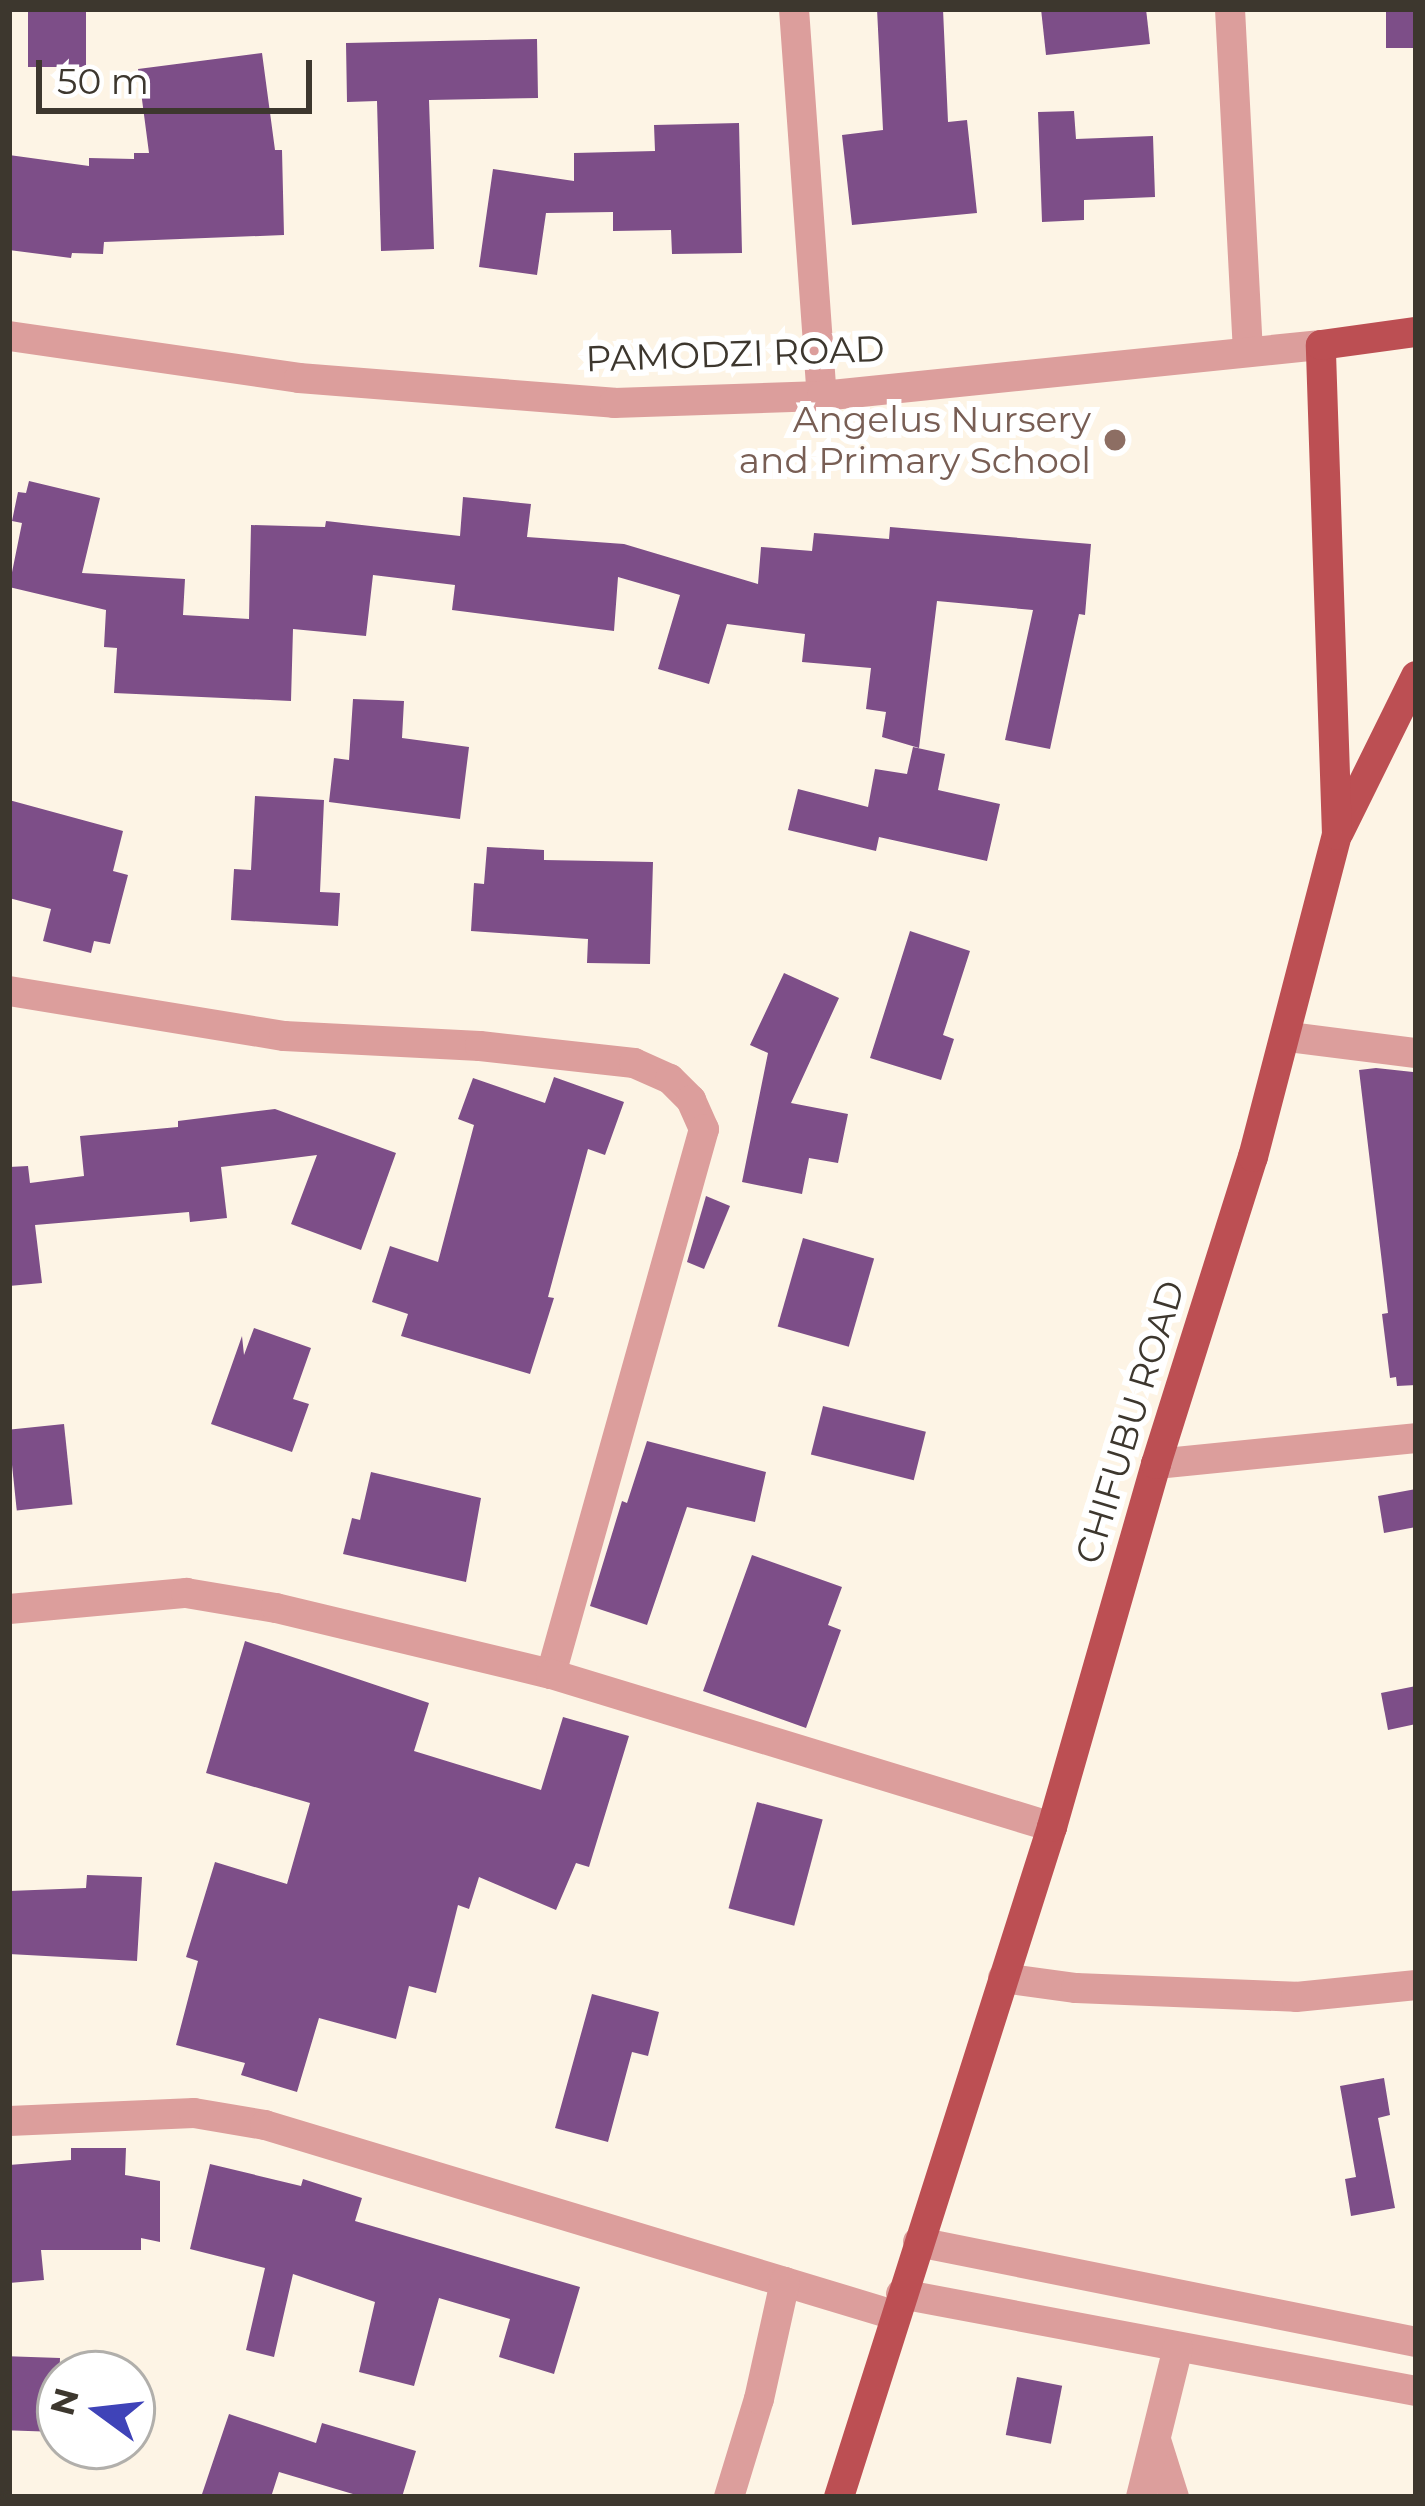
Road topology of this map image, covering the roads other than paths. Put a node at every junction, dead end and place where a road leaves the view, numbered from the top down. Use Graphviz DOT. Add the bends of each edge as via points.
graph roads {
  1 [pos="794,9"];
  2 [pos="1230,9"];
  3 [pos="1416,332"];
  4 [pos="9,336"];
  5 [pos="1322,345"];
  6 [pos="1248,350"];
  7 [pos="822,396"];
  8 [pos="1416,676"];
  9 [pos="1337,835"];
  10 [pos="9,992"];
  11 [pos="1288,1037"];
  12 [pos="1416,1053"];
  13 [pos="1416,1438"];
  14 [pos="1156,1464"];
  15 [pos="9,1609"];
  16 [pos="551,1674"];
  17 [pos="1052,1827"];
  18 [pos="1003,1978"];
  19 [pos="1416,1985"];
  20 [pos="9,2121"];
  21 [pos="918,2242"];
  22 [pos="784,2282"];
  23 [pos="897,2305"];
  24 [pos="1382,2335"];
  25 [pos="1416,2342"];
  26 [pos="1178,2348"];
  27 [pos="1375,2383"];
  28 [pos="1416,2391"];
  29 [pos="1156,2440"];
  30 [pos="729,2497"];
  31 [pos="839,2497"];
  32 [pos="1141,2497"];
  33 [pos="1174,2497"];
  1 -- 7 [label="street"];
  2 -- 6 [label="street"];
  3 -- 5 [label="main road"];
  4 -- 7 [label="street, PAMODZI ROAD" via="299,379 614,404"];
  5 -- 6 [label="street, PAMODZI ROAD"];
  5 -- 9 [label="main road, CHIFUBU ROAD"];
  6 -- 7 [label="street, PAMODZI ROAD"];
  8 -- 9 [label="main road"];
  9 -- 11 [label="main road, CHIFUBU ROAD"];
  10 -- 16 [label="street" via="284,1036 634,1063 670,1079 691,1100 704,1130"];
  11 -- 12 [label="street"];
  11 -- 14 [label="main road, CHIFUBU ROAD"];
  13 -- 14 [label="street"];
  14 -- 17 [label="main road, CHIFUBU ROAD"];
  15 -- 16 [label="street" via="186,1593"];
  16 -- 17 [label="street"];
  17 -- 18 [label="main road, CHIFUBU ROAD"];
  18 -- 19 [label="street" via="1296,1997"];
  18 -- 21 [label="main road, CHIFUBU ROAD"];
  20 -- 22 [label="street" via="194,2113 265,2125"];
  21 -- 23 [label="main road, CHIFUBU ROAD"];
  21 -- 24 [label="street"];
  22 -- 23 [label="street"];
  22 -- 30 [label="street"];
  23 -- 26 [label="street"];
  23 -- 31 [label="main road, CHIFUBU ROAD"];
  24 -- 25 [label="street"];
  24 -- 27 [label="street"];
  26 -- 27 [label="street"];
  26 -- 29 [label="street"];
  27 -- 28 [label="street"];
  29 -- 32 [label="street"];
  29 -- 33 [label="street"];
}
